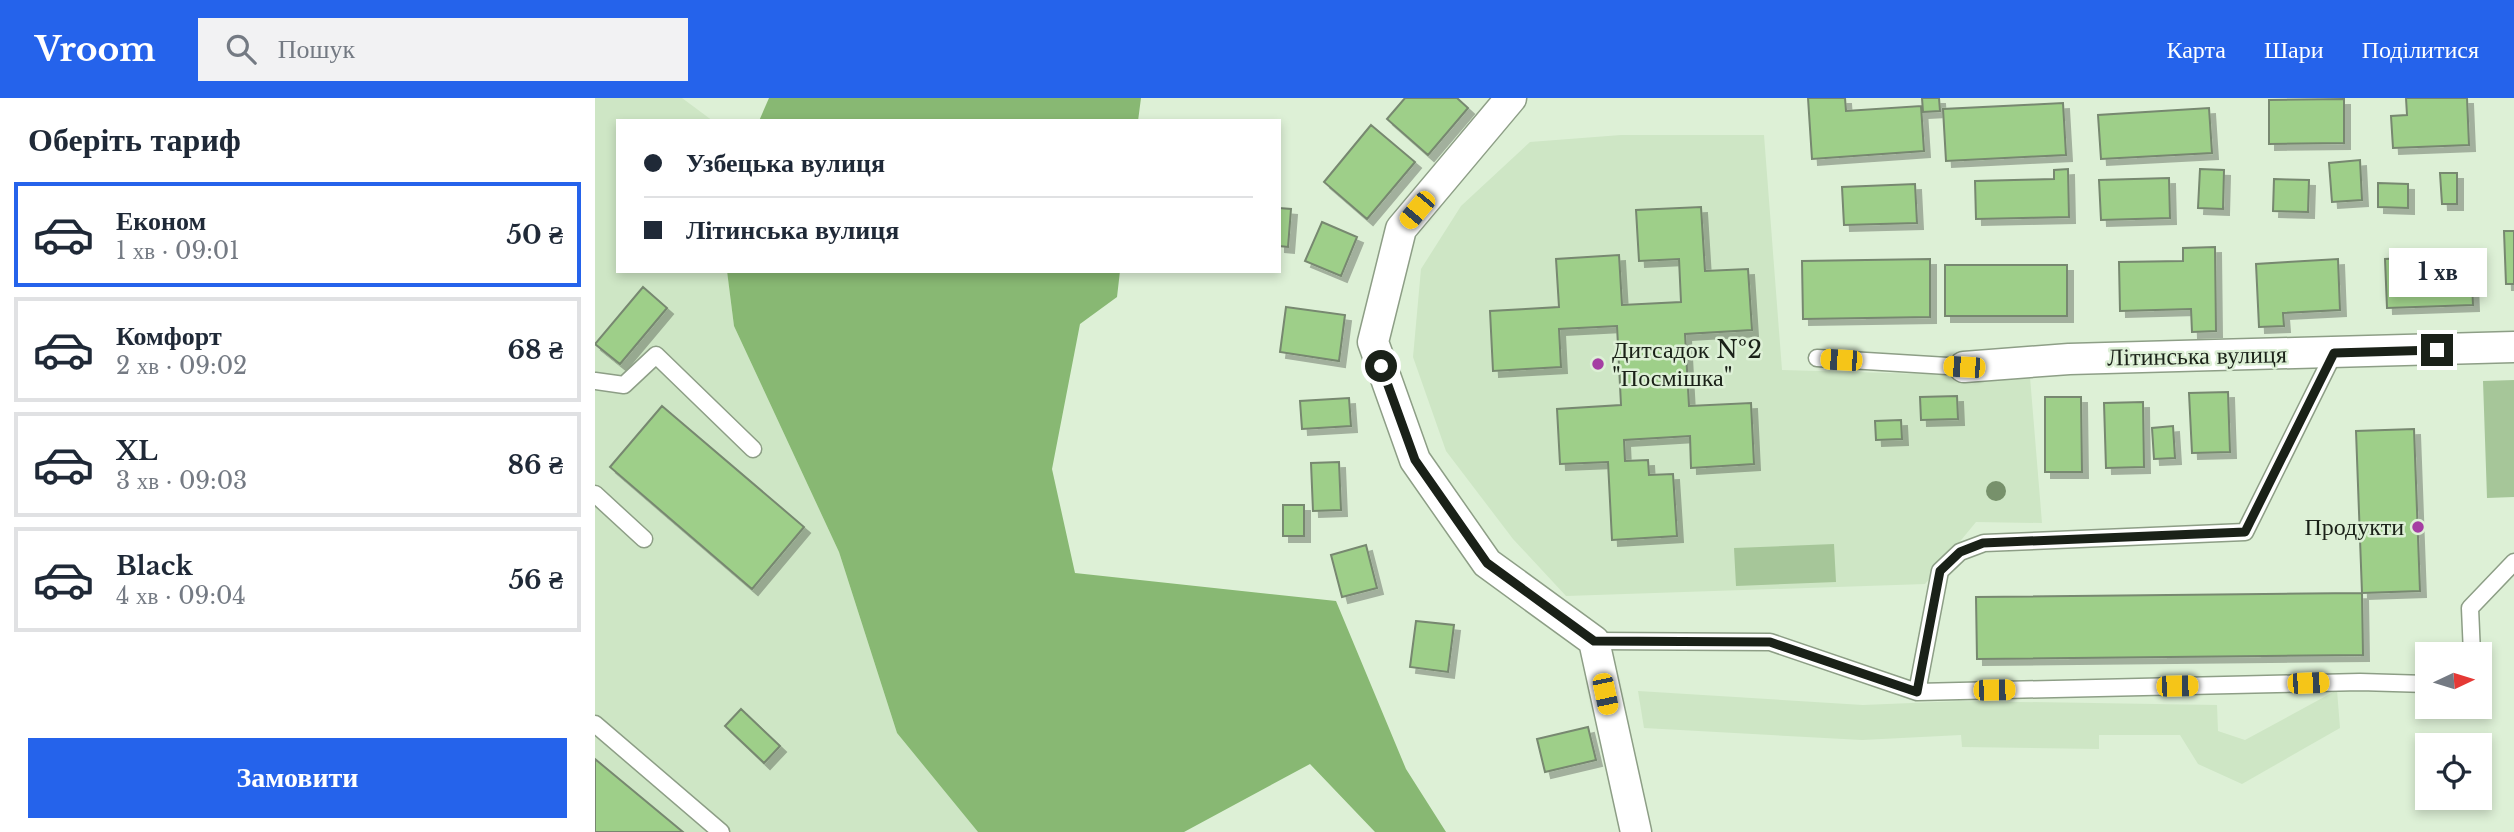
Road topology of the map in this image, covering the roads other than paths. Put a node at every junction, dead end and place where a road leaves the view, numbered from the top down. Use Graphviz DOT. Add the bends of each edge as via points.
graph roads {
  1 [pos="1511,98"];
  2 [pos="2514,347"];
  3 [pos="2334,353"];
  4 [pos="1817,358"];
  5 [pos="1964,367"];
  6 [pos="595,381"];
  7 [pos="753,449"];
  8 [pos="595,494"];
  9 [pos="645,539"];
  10 [pos="2514,562"];
  11 [pos="1594,641"];
  12 [pos="2471,642"];
  13 [pos="2415,684"];
  14 [pos="1917,692"];
  15 [pos="595,724"];
  16 [pos="721,832"];
  17 [pos="1636,832"];
  1 -- 11 [label="street" via="1401,229 1373,342 1415,460 1487,563"];
  2 -- 3 [label="street, Літинська вулиця"];
  3 -- 5 [label="street, Літинська вулиця" via="2069,359"];
  3 -- 14 [label="lane" via="2245,532 1983,543 1960,552 1940,571"];
  4 -- 5 [label="lane"];
  6 -- 7 [label="lane" via="624,385 656,355"];
  8 -- 9 [label="lane"];
  10 -- 12 [label="lane" via="2470,608"];
  11 -- 14 [label="lane" via="1770,642"];
  11 -- 17 [label="street"];
  13 -- 14 [label="lane"];
  15 -- 16 [label="lane"];
}
